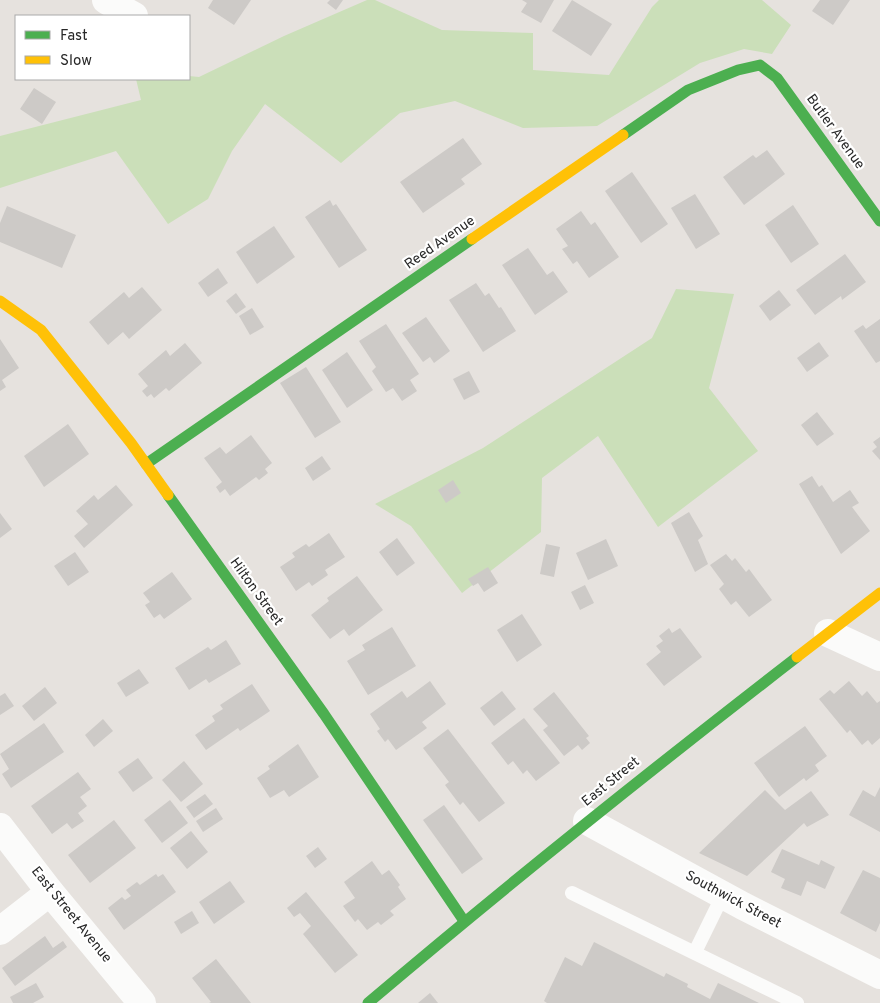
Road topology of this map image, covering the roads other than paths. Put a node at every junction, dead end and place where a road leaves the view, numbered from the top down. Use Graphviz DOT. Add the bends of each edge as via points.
graph roads {
  1 [pos="106,0"];
  2 [pos="132,15"];
  3 [pos="760,65"];
  4 [pos="880,221"];
  5 [pos="0,301"];
  6 [pos="146,464"];
  7 [pos="880,593"];
  8 [pos="828,633"];
  9 [pos="880,657"];
  10 [pos="587,821"];
  11 [pos="0,827"];
  12 [pos="50,892"];
  13 [pos="572,894"];
  14 [pos="723,895"];
  15 [pos="464,921"];
  16 [pos="0,931"];
  17 [pos="695,952"];
  18 [pos="880,975"];
  19 [pos="142,1003"];
  20 [pos="368,1003"];
  21 [pos="797,1003"];
  1 -- 2 [label="street"];
  3 -- 4 [label="street, Butler Avenue" via="777,78"];
  3 -- 6 [label="street, Reed Avenue" via="688,90"];
  5 -- 6 [label="street, Hilton Street" via="41,330"];
  6 -- 15 [label="street, Hilton Street" via="324,714"];
  7 -- 8 [label="street, East Street"];
  8 -- 9 [label="street"];
  8 -- 10 [label="street, East Street"];
  10 -- 14 [label="street, Southwick Street"];
  10 -- 15 [label="street, East Street"];
  11 -- 12 [label="street, East Street Avenue"];
  12 -- 16 [label="street"];
  12 -- 19 [label="street, East Street Avenue"];
  13 -- 17 [label="lane"];
  14 -- 17 [label="lane"];
  14 -- 18 [label="street, Southwick Street"];
  15 -- 20 [label="street, East Street"];
  17 -- 21 [label="lane"];
}
